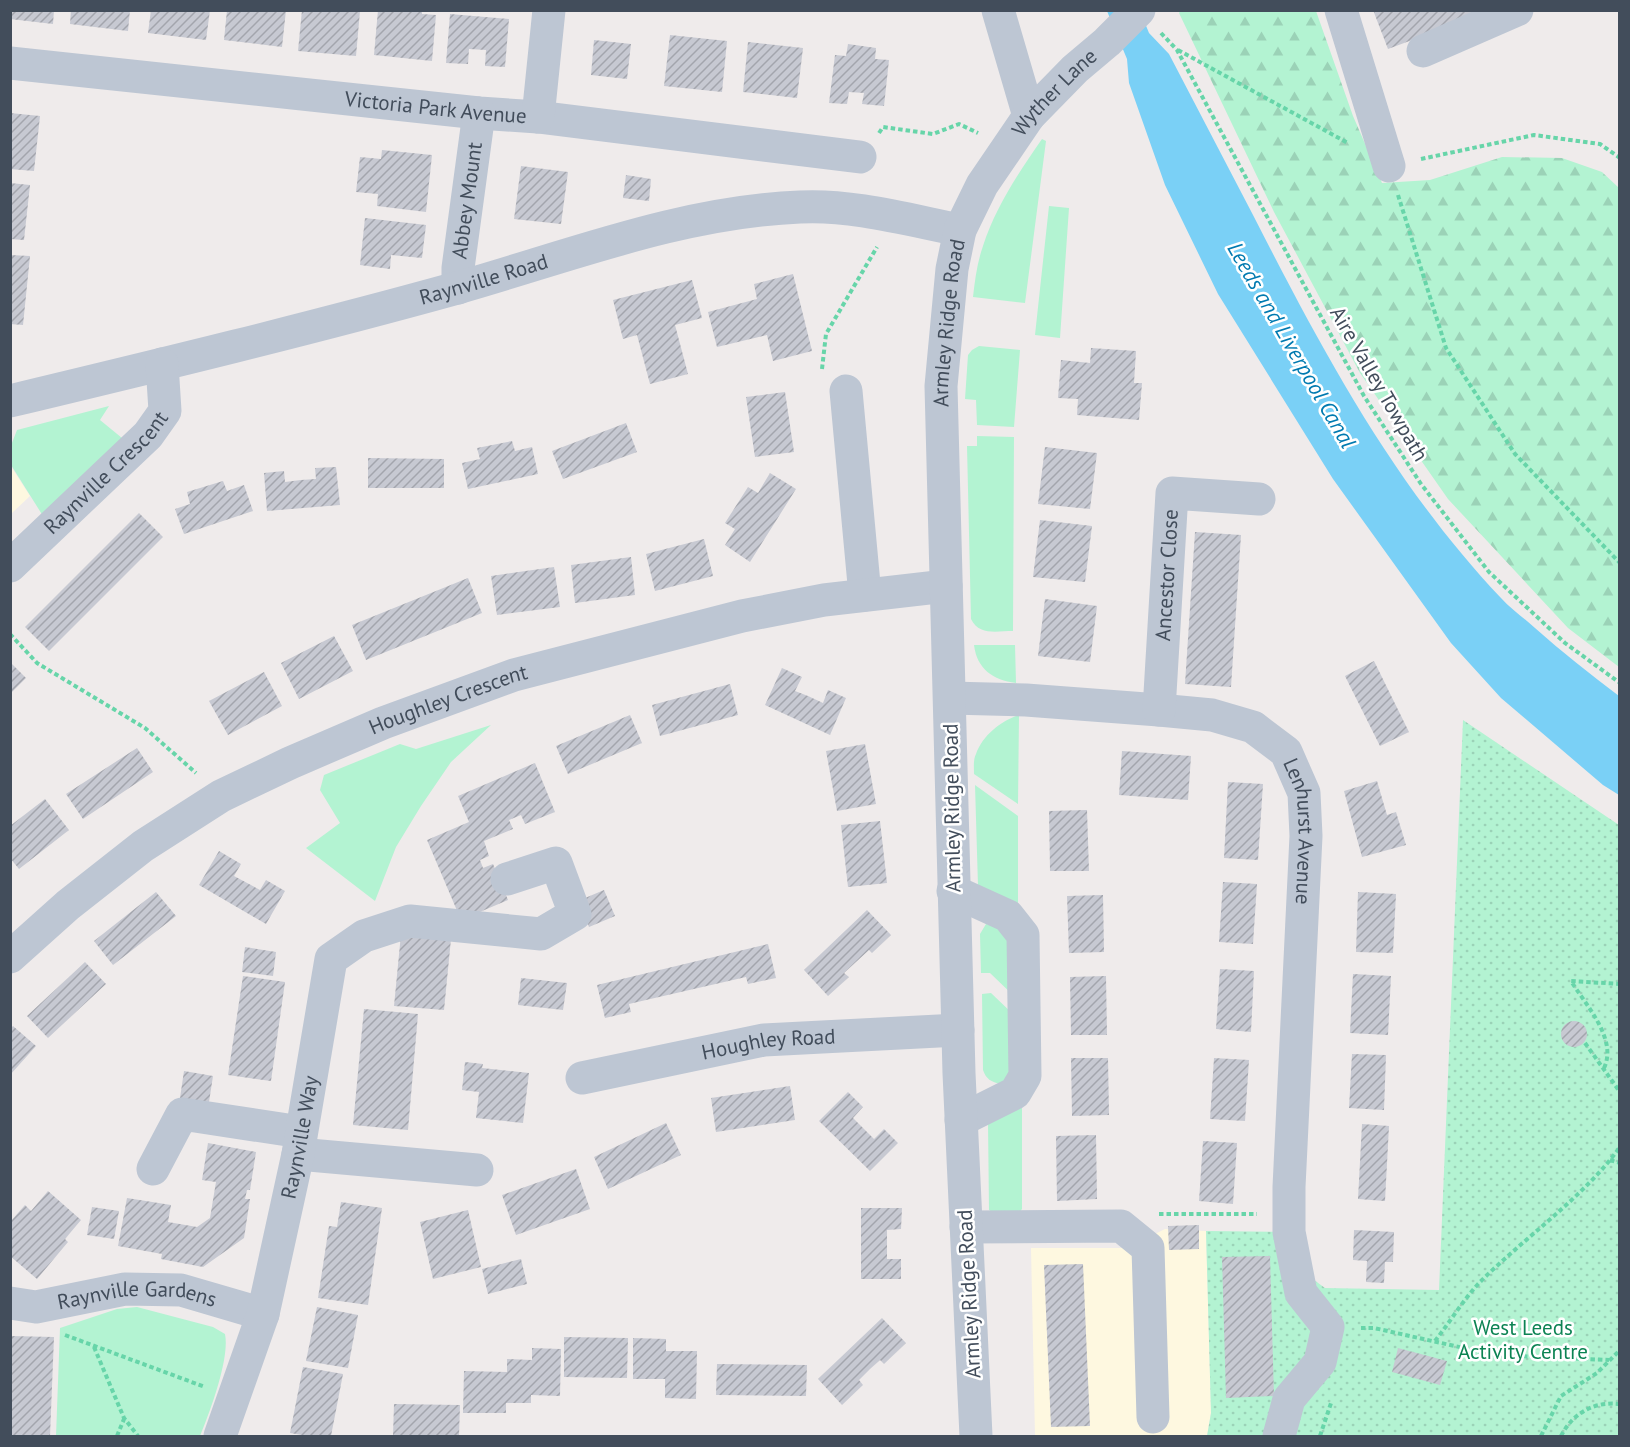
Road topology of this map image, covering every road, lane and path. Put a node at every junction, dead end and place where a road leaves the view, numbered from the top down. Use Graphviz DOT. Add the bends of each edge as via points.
graph roads {
  1 [pos="549,10"];
  2 [pos="998,10"];
  3 [pos="1139,10"];
  4 [pos="1341,10"];
  5 [pos="1517,10"];
  6 [pos="1423,51"];
  7 [pos="10,63"];
  8 [pos="478,113"];
  9 [pos="1029,116"];
  10 [pos="538,117"];
  11 [pos="1007,147"];
  12 [pos="860,157"];
  13 [pos="1620,158"];
  14 [pos="1389,165"];
  15 [pos="982,185"];
  16 [pos="894,218"];
  17 [pos="960,230"];
  18 [pos="458,288"];
  19 [pos="162,364"];
  20 [pos="846,391"];
  21 [pos="10,401"];
  22 [pos="1259,499"];
  23 [pos="1620,563"];
  24 [pos="10,566"];
  25 [pos="945,586"];
  26 [pos="865,595"];
  27 [pos="10,634"];
  28 [pos="1620,683"];
  29 [pos="950,698"];
  30 [pos="1160,710"];
  31 [pos="221,796"];
  32 [pos="507,879"];
  33 [pos="953,891"];
  34 [pos="10,957"];
  35 [pos="1620,984"];
  36 [pos="958,1030"];
  37 [pos="1585,1042"];
  38 [pos="1604,1068"];
  39 [pos="582,1078"];
  40 [pos="1620,1092"];
  41 [pos="961,1120"];
  42 [pos="299,1143"];
  43 [pos="1620,1147"];
  44 [pos="1610,1160"];
  45 [pos="1620,1163"];
  46 [pos="153,1169"];
  47 [pos="477,1170"];
  48 [pos="1289,1200"];
  49 [pos="1121,1226"];
  50 [pos="966,1227"];
  51 [pos="23,1305"];
  52 [pos="263,1314"];
  53 [pos="1328,1327"];
  54 [pos="1436,1341"];
  55 [pos="94,1347"];
  56 [pos="1620,1350"];
  57 [pos="1609,1360"];
  58 [pos="234,1398"];
  59 [pos="1620,1404"];
  60 [pos="1154,1417"];
  61 [pos="124,1418"];
  62 [pos="117,1437"];
  63 [pos="138,1437"];
  64 [pos="220,1437"];
  65 [pos="976,1437"];
  66 [pos="1279,1437"];
  67 [pos="1541,1437"];
  68 [pos="1561,1437"];
  1 -- 10 [label="street"];
  2 -- 9 [label="street"];
  3 -- 9 [label="street, Wyther Lane"];
  4 -- 14 [label="street"];
  5 -- 6 [label="street"];
  7 -- 8 [label="street, Victoria Park Avenue"];
  8 -- 10 [label="street, Victoria Park Avenue"];
  8 -- 18 [label="street, Abbey Mount"];
  9 -- 11 [label="street, Wyther Lane"];
  10 -- 12 [label="street, Victoria Park Avenue"];
  11 -- 12 [label="path" via="959,124 933,134 883,127"];
  11 -- 15 [label="street, Wyther Lane"];
  13 -- 14 [label="path" via="1600,144 1534,135"];
  14 -- 23 [label="path" via="1446,348 1515,454"];
  14 -- 28 [label="path, Aire Valley Towpath" via="1178,50 1364,396 1421,484 1489,572 1565,643"];
  15 -- 17 [label="street, Armley Ridge Road"];
  16 -- 17 [label="street, Raynville Road"];
  16 -- 18 [label="street, Raynville Road" via="801,206 715,215 598,244"];
  16 -- 20 [label="path" via="826,334 819,395"];
  17 -- 25 [label="street, Armley Ridge Road" via="952,269 941,386"];
  18 -- 19 [label="street, Raynville Road"];
  19 -- 21 [label="street, Raynville Road"];
  19 -- 24 [label="street, Raynville Crescent" via="165,411 148,435"];
  20 -- 26 [label="street"];
  22 -- 30 [label="street, Ancestor Close" via="1172,493"];
  25 -- 26 [label="street, Houghley Crescent"];
  25 -- 29 [label="street, Armley Ridge Road"];
  26 -- 31 [label="street, Houghley Crescent" via="742,616 514,675 383,723"];
  27 -- 31 [label="path" via="37,663 145,728"];
  29 -- 30 [label="street, Lenhurst Avenue"];
  29 -- 33 [label="street, Armley Ridge Road"];
  30 -- 48 [label="street, Lenhurst Avenue" via="1212,715 1253,727 1286,752 1304,793 1306,836"];
  31 -- 34 [label="street, Houghley Crescent" via="143,846"];
  32 -- 42 [label="street, Raynville Way" via="556,863 575,914 541,934 410,921 364,936 331,959"];
  33 -- 36 [label="street, Armley Ridge Road"];
  33 -- 41 [label="street" via="1008,916 1023,935 1025,1076 1015,1093"];
  35 -- 38 [label="path" via="1571,981 1605,1037"];
  36 -- 39 [label="street, Houghley Road" via="764,1040"];
  36 -- 41 [label="street, Armley Ridge Road"];
  37 -- 38 [label="path"];
  38 -- 40 [label="path"];
  41 -- 50 [label="street, Armley Ridge Road"];
  42 -- 46 [label="street" via="182,1114"];
  42 -- 47 [label="street"];
  42 -- 52 [label="street, Raynville Way"];
  43 -- 44 [label="path"];
  44 -- 45 [label="path"];
  44 -- 54 [label="path" via="1479,1284"];
  48 -- 49 [label="path" via="1160,1214"];
  48 -- 53 [label="street, Lenhurst Avenue" via="1289,1232 1301,1293"];
  49 -- 50 [label="street"];
  49 -- 60 [label="street" via="1148,1248"];
  50 -- 65 [label="street, Armley Ridge Road"];
  51 -- 52 [label="street, Raynville Gardens" via="125,1289 181,1290"];
  51 -- 55 [label="path" via="53,1330"];
  52 -- 58 [label="street, Raynville Way"];
  53 -- 54 [label="path" via="1374,1328"];
  53 -- 66 [label="street" via="1320,1362 1289,1399"];
  54 -- 57 [label="path" via="1495,1355"];
  55 -- 58 [label="path"];
  55 -- 61 [label="path"];
  56 -- 57 [label="path"];
  57 -- 67 [label="path" via="1597,1373 1561,1396"];
  58 -- 64 [label="street, Raynville Way"];
  59 -- 68 [label="path" via="1603,1403 1577,1414"];
  61 -- 62 [label="path"];
  61 -- 63 [label="path"];
}
